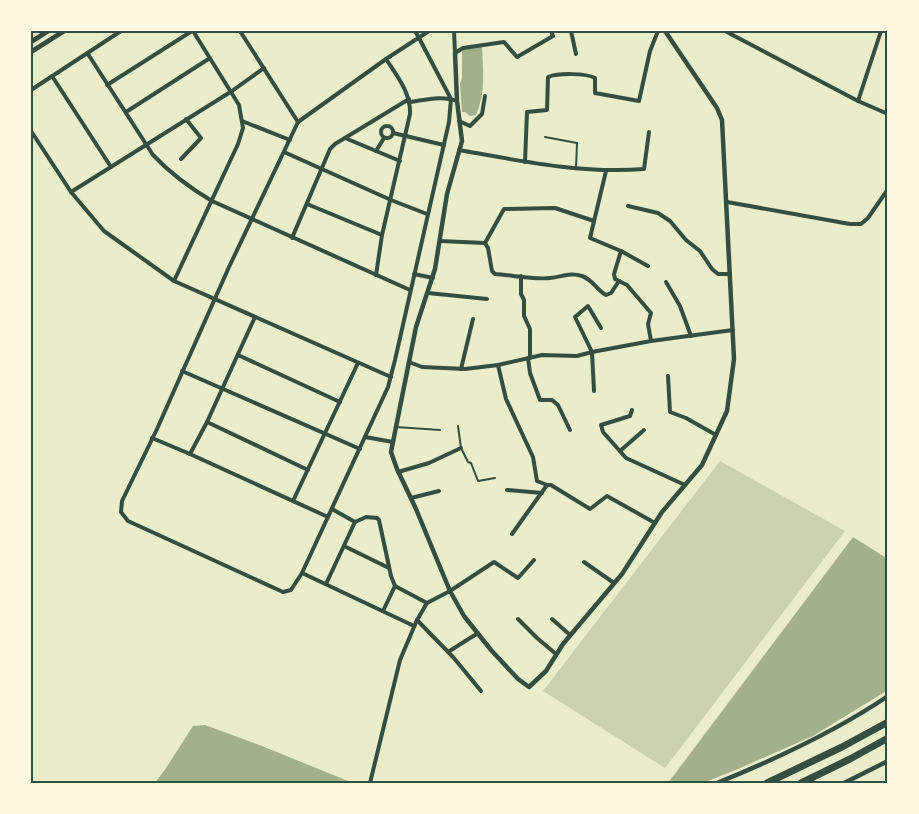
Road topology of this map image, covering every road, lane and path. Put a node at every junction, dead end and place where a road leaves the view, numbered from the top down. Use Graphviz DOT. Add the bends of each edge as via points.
graph roads {
  1 [pos="48,31"];
  2 [pos="64,31"];
  3 [pos="121,31"];
  4 [pos="193,31"];
  5 [pos="240,31"];
  6 [pos="415,31"];
  7 [pos="428,31"];
  8 [pos="454,31"];
  9 [pos="550,31"];
  10 [pos="571,31"];
  11 [pos="658,31"];
  12 [pos="665,31"];
  13 [pos="726,31"];
  14 [pos="881,31"];
  15 [pos="419,38"];
  16 [pos="31,42"];
  17 [pos="31,52"];
  18 [pos="455,53"];
  19 [pos="88,54"];
  20 [pos="576,54"];
  21 [pos="210,58"];
  22 [pos="386,59"];
  23 [pos="264,68"];
  24 [pos="52,76"];
  25 [pos="107,84"];
  26 [pos="31,90"];
  27 [pos="232,91"];
  28 [pos="485,96"];
  29 [pos="451,99"];
  30 [pos="410,100"];
  31 [pos="457,101"];
  32 [pos="858,101"];
  33 [pos="126,112"];
  34 [pos="888,114"];
  35 [pos="378,118"];
  36 [pos="186,119"];
  37 [pos="459,120"];
  38 [pos="242,122"];
  39 [pos="298,122"];
  40 [pos="383,127"];
  41 [pos="31,132"];
  42 [pos="650,132"];
  43 [pos="393,133"];
  44 [pos="406,136"];
  45 [pos="545,137"];
  46 [pos="345,138"];
  47 [pos="384,138"];
  48 [pos="290,140"];
  49 [pos="146,144"];
  50 [pos="444,145"];
  51 [pos="460,150"];
  52 [pos="284,152"];
  53 [pos="376,152"];
  54 [pos="182,159"];
  55 [pos="400,161"];
  56 [pos="525,162"];
  57 [pos="111,167"];
  58 [pos="576,168"];
  59 [pos="322,170"];
  60 [pos="606,171"];
  61 [pos="888,189"];
  62 [pos="71,192"];
  63 [pos="391,200"];
  64 [pos="212,201"];
  65 [pos="727,202"];
  66 [pos="307,204"];
  67 [pos="628,206"];
  68 [pos="427,214"];
  69 [pos="252,220"];
  70 [pos="594,221"];
  71 [pos="382,235"];
  72 [pos="292,238"];
  73 [pos="440,241"];
  74 [pos="485,244"];
  75 [pos="621,251"];
  76 [pos="648,266"];
  77 [pos="414,274"];
  78 [pos="730,274"];
  79 [pos="376,275"];
  80 [pos="521,276"];
  81 [pos="432,278"];
  82 [pos="174,281"];
  83 [pos="619,281"];
  84 [pos="666,282"];
  85 [pos="410,290"];
  86 [pos="428,292"];
  87 [pos="215,299"];
  88 [pos="487,299"];
  89 [pos="255,317"];
  90 [pos="473,320"];
  91 [pos="601,328"];
  92 [pos="733,330"];
  93 [pos="692,336"];
  94 [pos="651,341"];
  95 [pos="592,352"];
  96 [pos="238,354"];
  97 [pos="529,358"];
  98 [pos="358,362"];
  99 [pos="409,362"];
  100 [pos="498,365"];
  101 [pos="461,369"];
  102 [pos="182,371"];
  103 [pos="668,376"];
  104 [pos="391,377"];
  105 [pos="222,389"];
  106 [pos="594,391"];
  107 [pos="340,402"];
  108 [pos="632,410"];
  109 [pos="207,422"];
  110 [pos="458,426"];
  111 [pos="396,427"];
  112 [pos="440,430"];
  113 [pos="570,430"];
  114 [pos="644,430"];
  115 [pos="326,434"];
  116 [pos="716,434"];
  117 [pos="365,437"];
  118 [pos="152,438"];
  119 [pos="394,442"];
  120 [pos="462,448"];
  121 [pos="360,449"];
  122 [pos="620,451"];
  123 [pos="190,454"];
  124 [pos="308,470"];
  125 [pos="398,472"];
  126 [pos="495,478"];
  127 [pos="685,484"];
  128 [pos="547,485"];
  129 [pos="507,490"];
  130 [pos="439,491"];
  131 [pos="542,493"];
  132 [pos="411,498"];
  133 [pos="294,501"];
  134 [pos="332,509"];
  135 [pos="328,517"];
  136 [pos="355,522"];
  137 [pos="655,522"];
  138 [pos="512,534"];
  139 [pos="344,546"];
  140 [pos="534,560"];
  141 [pos="584,562"];
  142 [pos="389,568"];
  143 [pos="302,573"];
  144 [pos="614,583"];
  145 [pos="326,584"];
  146 [pos="395,586"];
  147 [pos="450,591"];
  148 [pos="427,603"];
  149 [pos="383,611"];
  150 [pos="518,619"];
  151 [pos="552,619"];
  152 [pos="417,620"];
  153 [pos="414,626"];
  154 [pos="478,633"];
  155 [pos="570,635"];
  156 [pos="448,652"];
  157 [pos="556,654"];
  158 [pos="482,691"];
  159 [pos="888,696"];
  160 [pos="888,722"];
  161 [pos="888,738"];
  162 [pos="888,761"];
  163 [pos="370,783"];
  164 [pos="718,783"];
  165 [pos="767,783"];
  166 [pos="801,783"];
  167 [pos="844,783"];
  1 -- 16 [label="main road"];
  2 -- 17 [label="main road"];
  3 -- 19 [label="street"];
  4 -- 21 [label="street"];
  4 -- 25 [label="street"];
  5 -- 23 [label="street"];
  6 -- 15 [label="street"];
  7 -- 15 [label="street"];
  8 -- 18 [label="street"];
  9 -- 18 [label="street" via="553,36 517,57 504,42 463,48"];
  10 -- 20 [label="street"];
  11 -- 56 [label="street" via="639,101 595,94 595,78 590,75 554,75 548,78 548,110 527,112"];
  12 -- 65 [label="street" via="722,120"];
  13 -- 32 [label="street"];
  14 -- 32 [label="street"];
  15 -- 22 [label="street"];
  15 -- 29 [label="street"];
  18 -- 31 [label="street"];
  19 -- 24 [label="street"];
  19 -- 25 [label="street"];
  21 -- 27 [label="street"];
  21 -- 33 [label="street"];
  22 -- 30 [label="street"];
  22 -- 39 [label="street"];
  23 -- 27 [label="street"];
  23 -- 39 [label="street"];
  24 -- 26 [label="street"];
  24 -- 57 [label="street"];
  25 -- 33 [label="street"];
  27 -- 36 [label="street"];
  27 -- 38 [label="street"];
  28 -- 37 [label="street" via="482,114 470,126"];
  29 -- 30 [label="street"];
  29 -- 31 [label="street"];
  29 -- 50 [label="street"];
  30 -- 35 [label="street"];
  30 -- 44 [label="street"];
  31 -- 37 [label="street"];
  32 -- 34 [label="street"];
  33 -- 49 [label="street"];
  35 -- 40 [label="street"];
  35 -- 46 [label="street"];
  36 -- 49 [label="street"];
  36 -- 54 [label="street" via="201,138"];
  37 -- 51 [label="street"];
  38 -- 48 [label="street"];
  38 -- 64 [label="street" via="238,144"];
  39 -- 48 [label="street"];
  40 -- 43 [label="street" via="389,126"];
  40 -- 47 [label="street" via="380,132"];
  41 -- 62 [label="street"];
  42 -- 60 [label="street" via="644,169"];
  43 -- 44 [label="street"];
  43 -- 47 [label="street"];
  44 -- 50 [label="street"];
  44 -- 55 [label="street"];
  45 -- 58 [label="lane" via="577,143"];
  46 -- 53 [label="street"];
  46 -- 59 [label="street" via="330,149"];
  47 -- 53 [label="street"];
  48 -- 52 [label="street"];
  49 -- 57 [label="street"];
  49 -- 64 [label="street" via="185,185"];
  50 -- 68 [label="street"];
  51 -- 56 [label="street"];
  51 -- 73 [label="street"];
  52 -- 59 [label="street"];
  52 -- 69 [label="street"];
  53 -- 55 [label="street"];
  55 -- 63 [label="street"];
  56 -- 58 [label="street"];
  57 -- 62 [label="street"];
  58 -- 60 [label="street"];
  59 -- 63 [label="street"];
  59 -- 66 [label="street"];
  60 -- 70 [label="street"];
  61 -- 65 [label="street" via="861,224"];
  62 -- 82 [label="street" via="104,232"];
  63 -- 68 [label="street"];
  63 -- 71 [label="street"];
  64 -- 69 [label="street"];
  64 -- 82 [label="street"];
  65 -- 78 [label="street"];
  66 -- 71 [label="street"];
  66 -- 72 [label="street"];
  67 -- 78 [label="street" via="658,213 670,221 700,251 712,269 718,274"];
  68 -- 77 [label="street"];
  69 -- 72 [label="street"];
  69 -- 87 [label="street"];
  70 -- 74 [label="street" via="555,208 504,209"];
  70 -- 75 [label="street" via="590,238"];
  71 -- 79 [label="street"];
  72 -- 79 [label="street"];
  73 -- 74 [label="street"];
  73 -- 81 [label="street"];
  74 -- 80 [label="street" via="495,274"];
  75 -- 76 [label="street"];
  75 -- 83 [label="street" via="614,274"];
  77 -- 81 [label="street"];
  77 -- 85 [label="street"];
  78 -- 92 [label="street"];
  79 -- 85 [label="street"];
  80 -- 83 [label="street" via="550,278 578,275 593,282 606,295"];
  80 -- 97 [label="street" via="524,316 530,329"];
  81 -- 86 [label="street"];
  82 -- 87 [label="street"];
  83 -- 94 [label="street" via="627,285 651,313 648,324"];
  84 -- 93 [label="street"];
  85 -- 104 [label="street"];
  86 -- 88 [label="street"];
  86 -- 99 [label="street"];
  87 -- 89 [label="street"];
  87 -- 102 [label="street"];
  89 -- 96 [label="street"];
  89 -- 98 [label="street"];
  90 -- 101 [label="street"];
  91 -- 95 [label="street" via="588,306 575,317"];
  92 -- 93 [label="street"];
  92 -- 116 [label="street" via="734,359 727,411"];
  93 -- 94 [label="street"];
  94 -- 95 [label="street"];
  95 -- 97 [label="street" via="577,356"];
  95 -- 106 [label="street"];
  96 -- 105 [label="street"];
  96 -- 107 [label="street"];
  97 -- 100 [label="street"];
  97 -- 113 [label="street" via="530,373 540,400 552,400 558,406"];
  98 -- 104 [label="street"];
  98 -- 107 [label="street"];
  99 -- 101 [label="street" via="422,367"];
  99 -- 111 [label="street"];
  100 -- 101 [label="street"];
  100 -- 128 [label="street" via="506,399 533,457 537,481"];
  102 -- 105 [label="street"];
  102 -- 118 [label="street"];
  103 -- 116 [label="street" via="670,412"];
  104 -- 117 [label="street"];
  105 -- 109 [label="street"];
  105 -- 115 [label="street"];
  107 -- 115 [label="street"];
  108 -- 122 [label="street" via="630,416 600,426"];
  109 -- 123 [label="street"];
  109 -- 124 [label="street"];
  110 -- 120 [label="lane"];
  111 -- 112 [label="lane"];
  111 -- 119 [label="street"];
  114 -- 122 [label="street"];
  115 -- 121 [label="street"];
  115 -- 124 [label="street"];
  116 -- 127 [label="street" via="702,465"];
  117 -- 119 [label="street"];
  117 -- 121 [label="street"];
  118 -- 123 [label="street"];
  118 -- 143 [label="street" via="122,501 121,512 128,521 283,592 291,590"];
  119 -- 125 [label="street" via="391,452"];
  120 -- 125 [label="street"];
  120 -- 126 [label="lane" via="478,481"];
  121 -- 134 [label="street"];
  122 -- 127 [label="street" via="626,458"];
  123 -- 133 [label="street"];
  124 -- 133 [label="street"];
  125 -- 132 [label="street"];
  127 -- 137 [label="street"];
  128 -- 131 [label="street"];
  128 -- 137 [label="street" via="590,509 607,496"];
  129 -- 131 [label="street"];
  130 -- 132 [label="street"];
  131 -- 138 [label="street"];
  132 -- 147 [label="street"];
  133 -- 135 [label="street"];
  134 -- 135 [label="street"];
  134 -- 136 [label="street"];
  135 -- 143 [label="street"];
  136 -- 139 [label="street"];
  136 -- 142 [label="street" via="366,517 379,520"];
  137 -- 144 [label="street"];
  139 -- 142 [label="street"];
  139 -- 145 [label="street"];
  140 -- 147 [label="street" via="518,578 494,562"];
  141 -- 144 [label="street"];
  142 -- 146 [label="street"];
  143 -- 145 [label="street"];
  144 -- 155 [label="street"];
  145 -- 149 [label="street"];
  146 -- 148 [label="street"];
  146 -- 149 [label="street"];
  147 -- 148 [label="street"];
  147 -- 154 [label="street"];
  148 -- 152 [label="street"];
  149 -- 153 [label="street"];
  150 -- 157 [label="street"];
  151 -- 155 [label="street"];
  152 -- 153 [label="street"];
  152 -- 156 [label="street"];
  153 -- 163 [label="street" via="400,660"];
  154 -- 156 [label="street"];
  154 -- 157 [label="street" via="529,687 546,671"];
  155 -- 157 [label="street"];
  156 -- 158 [label="street"];
  159 -- 164 [label="street" via="773,761"];
  160 -- 165 [label="highway"];
  161 -- 166 [label="highway"];
  162 -- 167 [label="street"];
}
